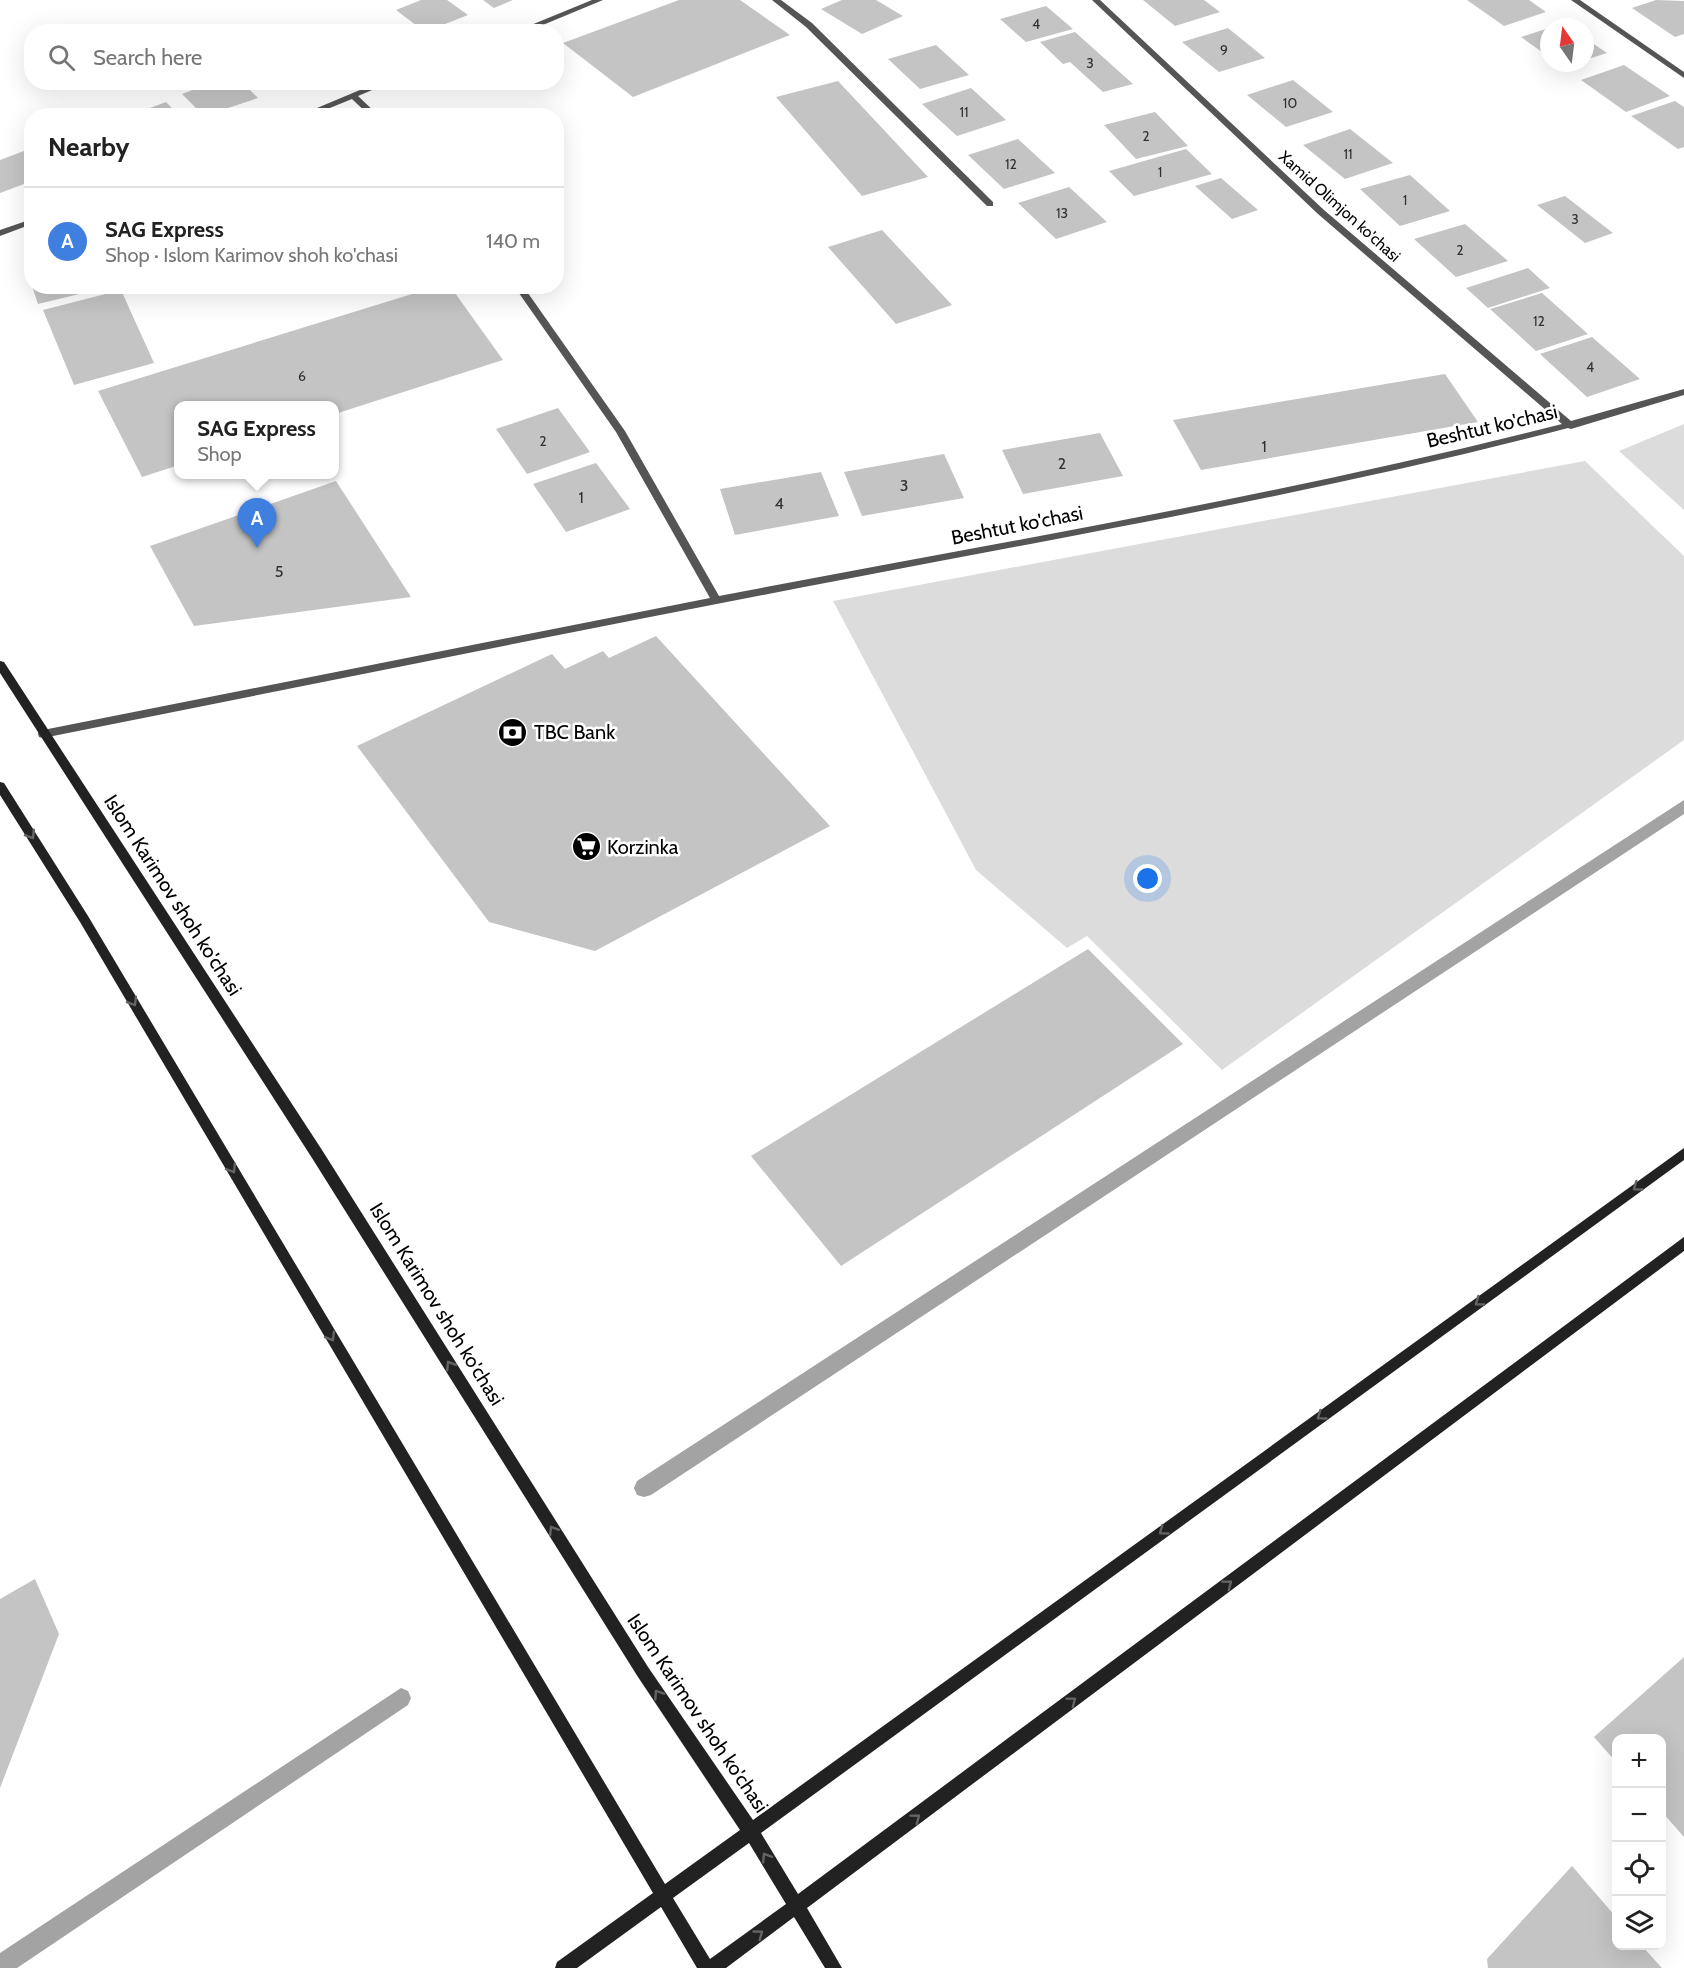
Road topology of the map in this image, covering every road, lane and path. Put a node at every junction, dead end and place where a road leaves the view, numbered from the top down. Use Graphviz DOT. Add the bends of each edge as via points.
graph roads {
  1 [pos="599,0"];
  2 [pos="776,0"];
  3 [pos="1096,0"];
  4 [pos="1575,0"];
  5 [pos="538,24"];
  6 [pos="1684,76"];
  7 [pos="368,90"];
  8 [pos="353,96"];
  9 [pos="322,108"];
  10 [pos="366,108"];
  11 [pos="990,204"];
  12 [pos="24,224"];
  13 [pos="0,233"];
  14 [pos="524,294"];
  15 [pos="1684,392"];
  16 [pos="1571,426"];
  17 [pos="716,600"];
  18 [pos="2,672"];
  19 [pos="43,734"];
  20 [pos="0,786"];
  21 [pos="1684,1153"];
  22 [pos="1684,1243"];
  23 [pos="750,1830"];
  24 [pos="662,1895"];
  25 [pos="797,1906"];
  26 [pos="563,1968"];
  27 [pos="706,1968"];
  28 [pos="711,1968"];
  29 [pos="834,1968"];
  1 -- 5 [label="street"];
  2 -- 11 [label="street" via="809,25"];
  3 -- 16 [label="street, Xamid Olimjon ko'chasi" via="1322,212"];
  4 -- 6 [label="street"];
  7 -- 8 [label="street"];
  8 -- 9 [label="street"];
  8 -- 10 [label="street"];
  12 -- 13 [label="street"];
  14 -- 17 [label="street" via="620,431"];
  15 -- 16 [label="street, Beshtut ko'chasi"];
  16 -- 17 [label="street, Beshtut ko'chasi" via="1238,502"];
  17 -- 19 [label="street, Beshtut ko'chasi"];
  18 -- 19 [label="main road, Islom Karimov shoh ko'chasi"];
  23 -- 19 [label="main road, Islom Karimov shoh ko'chasi, one-way" via="643,1672 317,1154"];
  20 -- 24 [label="main road, one-way" via="84,919"];
  21 -- 23 [label="main road, one-way"];
  25 -- 22 [label="main road, one-way"];
  23 -- 24 [label="main road"];
  25 -- 23 [label="main road, Islom Karimov shoh ko'chasi, one-way"];
  24 -- 26 [label="main road"];
  24 -- 27 [label="main road"];
  28 -- 25 [label="main road, one-way"];
  25 -- 29 [label="main road, Islom Karimov shoh ko'chasi"];
}
